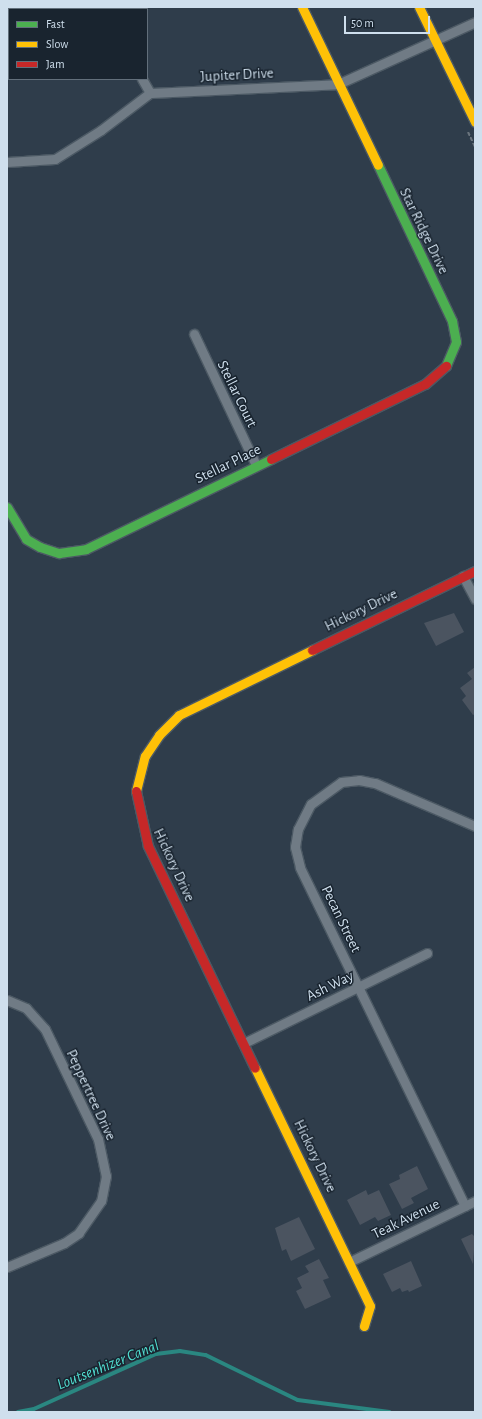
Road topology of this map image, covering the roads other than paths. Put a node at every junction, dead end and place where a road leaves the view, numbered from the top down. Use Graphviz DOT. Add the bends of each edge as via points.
graph roads {
  1 [pos="302,7"];
  2 [pos="419,7"];
  3 [pos="475,22"];
  4 [pos="436,41"];
  5 [pos="143,80"];
  6 [pos="338,84"];
  7 [pos="150,93"];
  8 [pos="475,122"];
  9 [pos="7,162"];
  10 [pos="194,334"];
  11 [pos="425,384"];
  12 [pos="256,465"];
  13 [pos="7,507"];
  14 [pos="475,571"];
  15 [pos="463,576"];
  16 [pos="475,599"];
  17 [pos="475,826"];
  18 [pos="428,953"];
  19 [pos="358,987"];
  20 [pos="7,1000"];
  21 [pos="244,1044"];
  22 [pos="475,1201"];
  23 [pos="465,1206"];
  24 [pos="349,1262"];
  25 [pos="7,1267"];
  26 [pos="364,1326"];
  1 -- 6 [label="street, Star Ridge Drive"];
  2 -- 4 [label="street"];
  3 -- 4 [label="street, Jupiter Drive"];
  4 -- 6 [label="street, Jupiter Drive"];
  4 -- 8 [label="street"];
  5 -- 7 [label="street"];
  6 -- 7 [label="street, Jupiter Drive"];
  6 -- 11 [label="street, Star Ridge Drive" via="452,322 456,342 452,358 441,373"];
  7 -- 9 [label="street" via="101,130 55,159"];
  10 -- 12 [label="street, Stellar Court"];
  11 -- 12 [label="street, Stellar Place"];
  12 -- 13 [label="street, Stellar Place" via="86,549 59,553 40,547 26,538"];
  14 -- 15 [label="street, Hickory Drive"];
  15 -- 16 [label="street"];
  15 -- 21 [label="street, Hickory Drive" via="179,716 159,735 145,756 135,795 142,827"];
  17 -- 19 [label="street, Pecan Street" via="375,783 358,780 341,782 311,804 298,829 295,846 300,867"];
  18 -- 19 [label="street, Ash Way"];
  19 -- 21 [label="street, Ash Way"];
  19 -- 23 [label="street, Pecan Street"];
  20 -- 25 [label="street, Peppertree Drive" via="26,1008 45,1029 98,1139 106,1176 101,1201 79,1233 64,1244"];
  21 -- 24 [label="street, Hickory Drive"];
  22 -- 23 [label="street, Teak Avenue"];
  23 -- 24 [label="street, Teak Avenue"];
  24 -- 26 [label="street, Hickory Drive" via="370,1306"];
}
